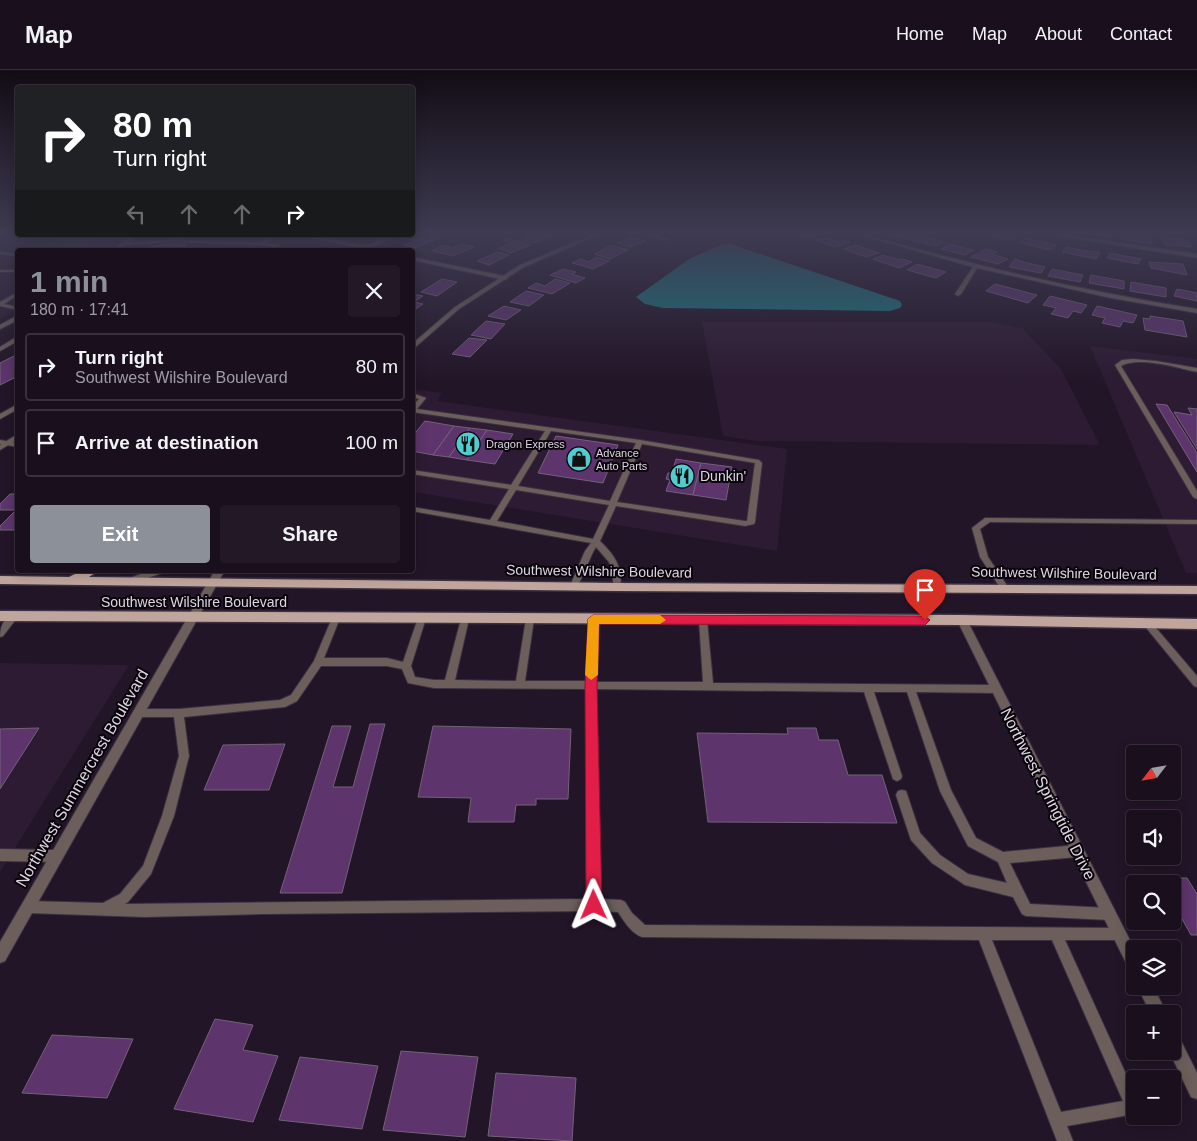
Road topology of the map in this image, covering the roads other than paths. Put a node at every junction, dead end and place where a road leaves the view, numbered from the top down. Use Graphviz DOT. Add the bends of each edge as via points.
graph roads {
  1 [pos="497,283"];
  2 [pos="965,283"];
  3 [pos="1049,283"];
  4 [pos="958,294"];
  5 [pos="15,295"];
  6 [pos="0,304"];
  7 [pos="15,308"];
  8 [pos="1197,310"];
  9 [pos="15,318"];
  10 [pos="0,327"];
  11 [pos="15,340"];
  12 [pos="415,345"];
  13 [pos="0,349"];
  14 [pos="1197,370"];
  15 [pos="415,396"];
  16 [pos="15,408"];
  17 [pos="415,408"];
  18 [pos="415,410"];
  19 [pos="0,417"];
  20 [pos="549,429"];
  21 [pos="15,438"];
  22 [pos="640,442"];
  23 [pos="2,444"];
  24 [pos="15,445"];
  25 [pos="415,472"];
  26 [pos="513,488"];
  27 [pos="1197,496"];
  28 [pos="612,505"];
  29 [pos="415,509"];
  30 [pos="494,522"];
  31 [pos="1197,522"];
  32 [pos="596,542"];
  33 [pos="86,573"];
  34 [pos="153,573"];
  35 [pos="218,573"];
  36 [pos="0,580"];
  37 [pos="69,581"];
  38 [pos="130,581"];
  39 [pos="214,582"];
  40 [pos="574,586"];
  41 [pos="617,587"];
  42 [pos="1004,587"];
  43 [pos="1197,590"];
  44 [pos="0,616"];
  45 [pos="14,616"];
  46 [pos="194,617"];
  47 [pos="336,618"];
  48 [pos="422,618"];
  49 [pos="465,618"];
  50 [pos="530,619"];
  51 [pos="593,619"];
  52 [pos="703,620"];
  53 [pos="962,620"];
  54 [pos="1147,623"];
  55 [pos="1197,624"];
  56 [pos="0,634"];
  57 [pos="318,662"];
  58 [pos="406,666"];
  59 [pos="1197,683"];
  60 [pos="448,684"];
  61 [pos="520,685"];
  62 [pos="591,685"];
  63 [pos="708,686"];
  64 [pos="868,688"];
  65 [pos="910,688"];
  66 [pos="996,690"];
  67 [pos="178,712"];
  68 [pos="139,713"];
  69 [pos="897,776"];
  70 [pos="902,795"];
  71 [pos="1077,851"];
  72 [pos="0,855"];
  73 [pos="56,856"];
  74 [pos="1002,858"];
  75 [pos="1016,891"];
  76 [pos="594,905"];
  77 [pos="28,907"];
  78 [pos="102,910"];
  79 [pos="1108,914"];
  80 [pos="983,933"];
  81 [pos="1056,934"];
  82 [pos="1119,934"];
  83 [pos="1126,948"];
  84 [pos="0,956"];
  85 [pos="1181,1060"];
  86 [pos="1197,1091"];
  87 [pos="1056,1120"];
  88 [pos="1065,1141"];
  1 -- 12 [label="street" via="457,308"];
  2 -- 4 [label="street"];
  3 -- 8 [label="street"];
  5 -- 6 [label="lane"];
  6 -- 7 [label="lane"];
  9 -- 10 [label="street"];
  11 -- 13 [label="lane"];
  14 -- 27 [label="lane" via="1137,360 1127,360 1118,365"];
  15 -- 17 [label="lane" via="423,398"];
  16 -- 19 [label="lane"];
  18 -- 20 [label="lane"];
  20 -- 22 [label="lane"];
  20 -- 26 [label="lane"];
  21 -- 23 [label="lane"];
  22 -- 28 [label="lane"];
  22 -- 28 [label="lane" via="757,461 751,522 745,524"];
  23 -- 24 [label="street"];
  25 -- 26 [label="lane"];
  26 -- 28 [label="lane"];
  26 -- 30 [label="lane"];
  28 -- 32 [label="lane"];
  29 -- 30 [label="lane"];
  30 -- 32 [label="lane"];
  31 -- 42 [label="lane" via="988,520 976,528 984,557"];
  32 -- 40 [label="lane"];
  32 -- 41 [label="lane" via="617,567"];
  33 -- 37 [label="main road"];
  34 -- 38 [label="street"];
  35 -- 39 [label="street, Northwest Summercrest Boulevard"];
  36 -- 37 [label="main road, Southwest Wilshire Boulevard"];
  37 -- 38 [label="main road, Southwest Wilshire Boulevard"];
  38 -- 39 [label="main road, Southwest Wilshire Boulevard"];
  39 -- 40 [label="main road, Southwest Wilshire Boulevard"];
  39 -- 46 [label="street, Northwest Summercrest Boulevard"];
  40 -- 41 [label="main road, Southwest Wilshire Boulevard"];
  41 -- 42 [label="main road, Southwest Wilshire Boulevard"];
  42 -- 43 [label="main road, Southwest Wilshire Boulevard"];
  44 -- 45 [label="main road, Southwest Wilshire Boulevard"];
  45 -- 46 [label="main road, Southwest Wilshire Boulevard"];
  45 -- 56 [label="lane"];
  46 -- 47 [label="main road, Southwest Wilshire Boulevard"];
  46 -- 68 [label="street, Northwest Summercrest Boulevard"];
  47 -- 48 [label="main road, Southwest Wilshire Boulevard"];
  47 -- 57 [label="lane"];
  48 -- 49 [label="main road, Southwest Wilshire Boulevard"];
  48 -- 58 [label="lane"];
  49 -- 50 [label="main road, Southwest Wilshire Boulevard"];
  49 -- 60 [label="lane"];
  50 -- 51 [label="main road, Southwest Wilshire Boulevard"];
  50 -- 61 [label="lane"];
  51 -- 52 [label="main road, Southwest Wilshire Boulevard"];
  51 -- 62 [label="lane"];
  52 -- 53 [label="main road, Southwest Wilshire Boulevard"];
  52 -- 63 [label="lane"];
  53 -- 54 [label="main road, Southwest Wilshire Boulevard"];
  53 -- 66 [label="street, Northwest Springtide Drive"];
  54 -- 55 [label="main road, Southwest Wilshire Boulevard"];
  54 -- 59 [label="lane"];
  57 -- 58 [label="lane" via="387,662"];
  57 -- 67 [label="lane" via="294,698 281,704"];
  58 -- 60 [label="lane" via="411,680"];
  60 -- 61 [label="lane"];
  61 -- 62 [label="lane"];
  62 -- 63 [label="lane"];
  62 -- 76 [label="lane"];
  63 -- 64 [label="lane"];
  64 -- 65 [label="lane"];
  64 -- 69 [label="lane"];
  65 -- 66 [label="lane"];
  65 -- 74 [label="lane" via="946,791 972,842"];
  66 -- 71 [label="street, Northwest Springtide Drive"];
  67 -- 68 [label="lane"];
  67 -- 78 [label="lane" via="184,756 168,816 147,870 124,898"];
  68 -- 73 [label="street, Northwest Summercrest Boulevard"];
  70 -- 75 [label="lane" via="915,836 936,859 964,879"];
  71 -- 74 [label="lane"];
  71 -- 79 [label="street, Northwest Springtide Drive"];
  72 -- 73 [label="lane"];
  73 -- 77 [label="street, Northwest Summercrest Boulevard"];
  74 -- 75 [label="lane"];
  75 -- 79 [label="lane" via="1026,910"];
  76 -- 78 [label="lane"];
  76 -- 80 [label="lane" via="621,906 642,931"];
  77 -- 78 [label="lane"];
  77 -- 84 [label="street, Northwest Summercrest Boulevard"];
  79 -- 82 [label="street, Northwest Springtide Drive"];
  80 -- 81 [label="lane"];
  80 -- 87 [label="lane"];
  81 -- 82 [label="lane"];
  81 -- 87 [label="lane" via="1133,1107"];
  82 -- 83 [label="street, Northwest Springtide Drive"];
  85 -- 86 [label="street"];
  87 -- 88 [label="lane"];
}
